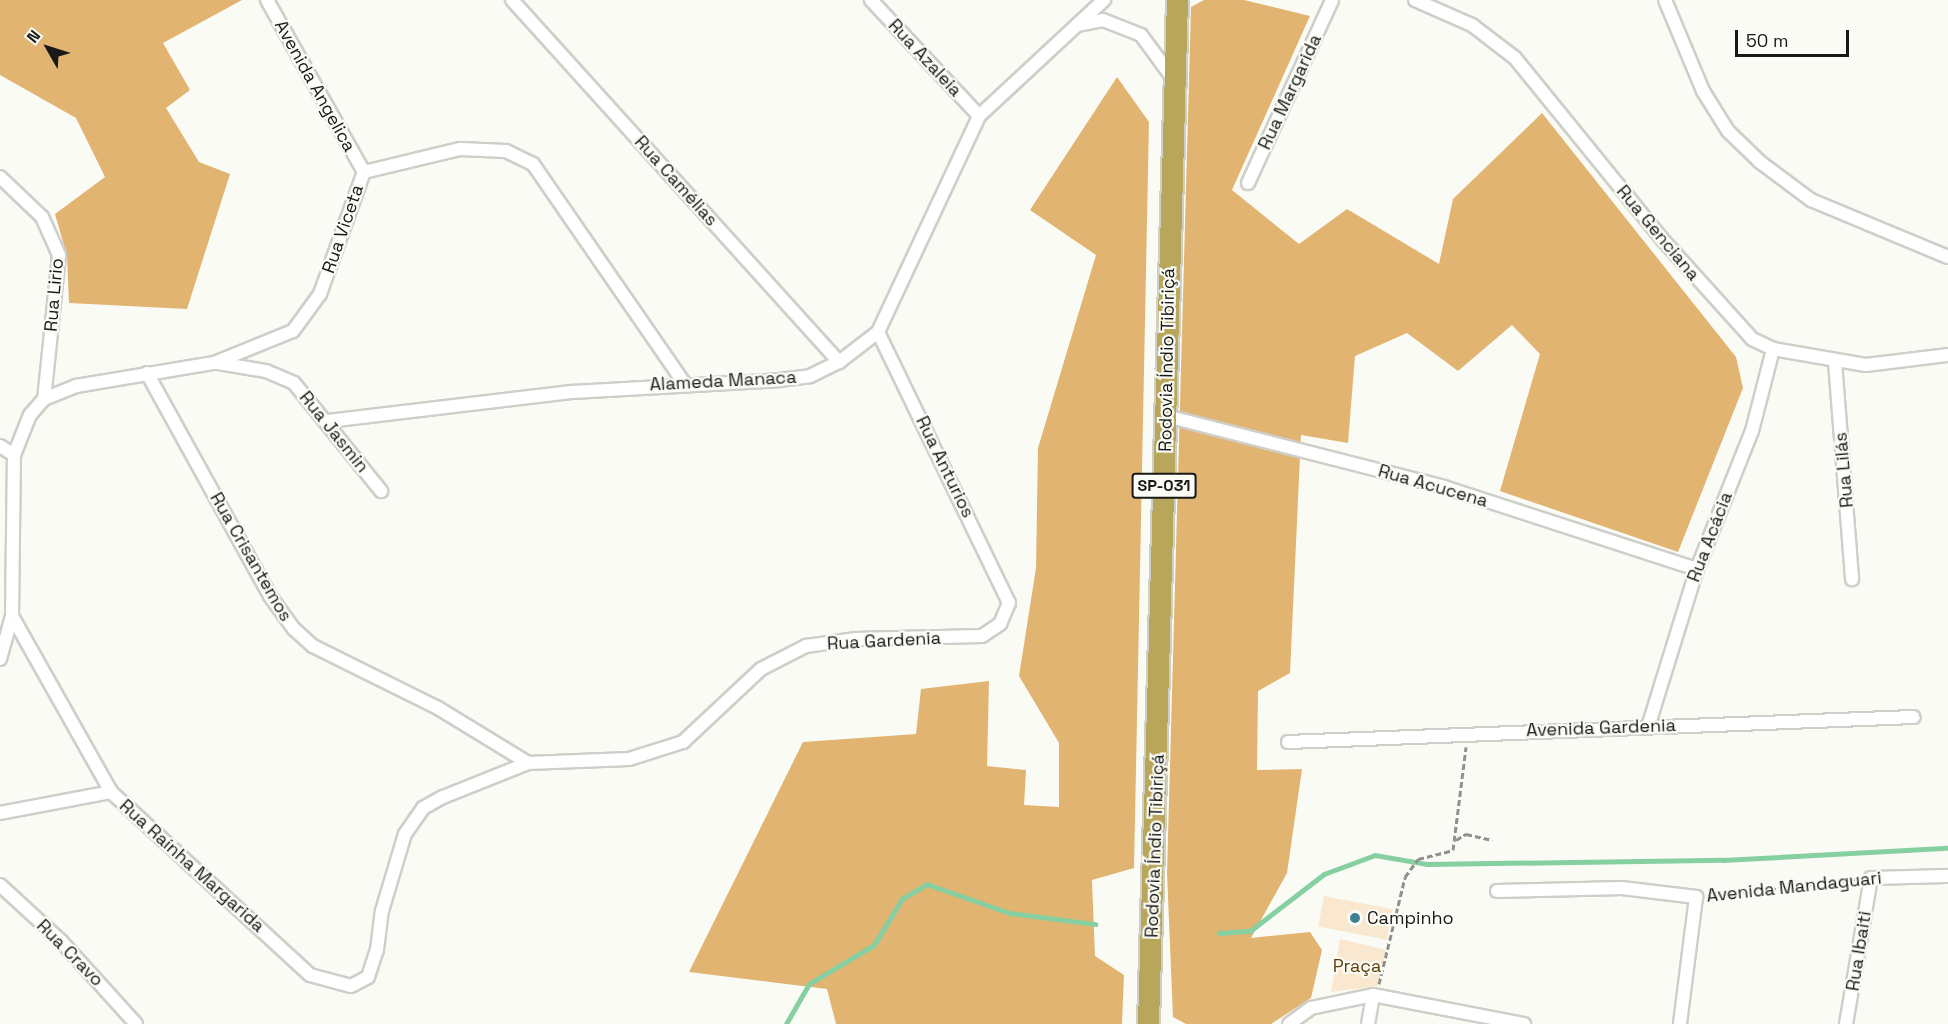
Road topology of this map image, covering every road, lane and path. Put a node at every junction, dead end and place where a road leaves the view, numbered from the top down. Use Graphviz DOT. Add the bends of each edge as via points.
graph roads {
  1 [pos="267,0"];
  2 [pos="512,0"];
  3 [pos="871,0"];
  4 [pos="1104,0"];
  5 [pos="1177,0"];
  6 [pos="1332,0"];
  7 [pos="1415,0"];
  8 [pos="1665,0"];
  9 [pos="1076,25"];
  10 [pos="1174,81"];
  11 [pos="979,116"];
  12 [pos="364,172"];
  13 [pos="0,177"];
  14 [pos="1248,183"];
  15 [pos="1948,257"];
  16 [pos="878,332"];
  17 [pos="1773,349"];
  18 [pos="1948,355"];
  19 [pos="839,362"];
  20 [pos="1836,362"];
  21 [pos="214,363"];
  22 [pos="147,373"];
  23 [pos="684,383"];
  24 [pos="44,399"];
  25 [pos="1166,416"];
  26 [pos="328,421"];
  27 [pos="0,446"];
  28 [pos="14,455"];
  29 [pos="381,491"];
  30 [pos="1697,569"];
  31 [pos="1852,579"];
  32 [pos="1009,603"];
  33 [pos="12,616"];
  34 [pos="0,659"];
  35 [pos="1914,717"];
  36 [pos="1648,727"];
  37 [pos="1467,732"];
  38 [pos="1288,742"];
  39 [pos="528,764"];
  40 [pos="111,792"];
  41 [pos="0,813"];
  42 [pos="1492,840"];
  43 [pos="1455,841"];
  44 [pos="1948,876"];
  45 [pos="1871,878"];
  46 [pos="0,885"];
  47 [pos="1497,891"];
  48 [pos="1696,897"];
  49 [pos="1152,973"];
  50 [pos="351,986"];
  51 [pos="1375,995"];
  52 [pos="136,1024"];
  53 [pos="1148,1024"];
  54 [pos="1158,1024"];
  55 [pos="1289,1024"];
  56 [pos="1368,1024"];
  57 [pos="1524,1024"];
  58 [pos="1680,1024"];
  59 [pos="1846,1024"];
  1 -- 12 [label="street, Avenida Angelica"];
  2 -- 19 [label="street, Rua Camélias"];
  3 -- 11 [label="street, Rua Azaleia"];
  4 -- 9 [label="street, Alameda Manaca"];
  5 -- 10 [label="highway, Rodovia Índio Tibiriçá / SP-031"];
  6 -- 14 [label="street, Rua Margarida"];
  7 -- 17 [label="street, Rua Genciana" via="1472,25 1515,58 1734,323"];
  8 -- 15 [label="street" via="1702,91 1728,131 1760,162 1811,200"];
  9 -- 10 [label="street" via="1103,20 1141,35"];
  9 -- 11 [label="street, Alameda Manaca"];
  10 -- 25 [label="highway, Rodovia Índio Tibiriçá / SP-031"];
  11 -- 16 [label="street, Alameda Manaca"];
  12 -- 21 [label="street, Rua Viceta" via="336,254 307,315 279,340"];
  12 -- 23 [label="street, Rua Viceta" via="460,149 506,151 533,165"];
  13 -- 24 [label="street, Rua Lirio" via="42,217 59,255"];
  16 -- 19 [label="street, Alameda Manaca"];
  16 -- 32 [label="street, Rua Anturios"];
  17 -- 20 [label="street, Rua Genciana"];
  17 -- 30 [label="street, Rua Acácia" via="1752,431"];
  18 -- 20 [label="street, Rua Genciana" via="1866,365"];
  19 -- 23 [label="street, Alameda Manaca" via="810,376"];
  20 -- 31 [label="street, Rua Lilás"];
  21 -- 22 [label="street"];
  21 -- 26 [label="street, Rua Jasmin" via="284,378 303,391"];
  22 -- 24 [label="street" via="96,381"];
  22 -- 39 [label="street, Rua Crisantemos" via="270,597 294,629 313,646 438,708"];
  23 -- 26 [label="street, Alameda Manaca"];
  24 -- 28 [label="street" via="23,428"];
  25 -- 30 [label="street, Rua Acucena" via="1444,487"];
  25 -- 49 [label="highway, Rodovia Índio Tibiriçá / SP-031"];
  26 -- 29 [label="street, Rua Jasmin"];
  27 -- 28 [label="street"];
  28 -- 33 [label="street"];
  30 -- 36 [label="street, Rua Acácia"];
  32 -- 39 [label="street, Rua Gardenia" via="1000,624 982,636 855,639 780,657 706,725 657,753 628,759"];
  33 -- 34 [label="street"];
  33 -- 40 [label="street, Rua Raínha Margarida"];
  35 -- 36 [label="street, Avenida Gardenia"];
  36 -- 37 [label="street, Avenida Gardenia"];
  37 -- 38 [label="street, Avenida Gardenia"];
  37 -- 43 [label="path"];
  39 -- 50 [label="street, Rua Gardenia" via="465,785 423,808 412,821 397,854 368,977"];
  40 -- 41 [label="street"];
  40 -- 50 [label="street, Rua Raínha Margarida" via="310,975"];
  42 -- 43 [label="path" via="1466,834"];
  43 -- 51 [label="path" via="1447,855 1418,859 1405,877"];
  44 -- 45 [label="street, Avenida Mandaguari"];
  45 -- 48 [label="path, Avenida Mandaguari"];
  45 -- 59 [label="street, Rua Ibaiti"];
  46 -- 52 [label="street, Rua Cravo" via="61,941"];
  47 -- 48 [label="street, Avenida Mandaguari" via="1622,888"];
  48 -- 58 [label="street"];
  49 -- 53 [label="highway, Rodovia Índio Tibiriçá / SP-031"];
  49 -- 54 [label="highway, Rodovia Índio Tibiriçá / SP-031"];
  51 -- 55 [label="street" via="1311,1008"];
  51 -- 56 [label="street"];
  51 -- 57 [label="street"];
}
